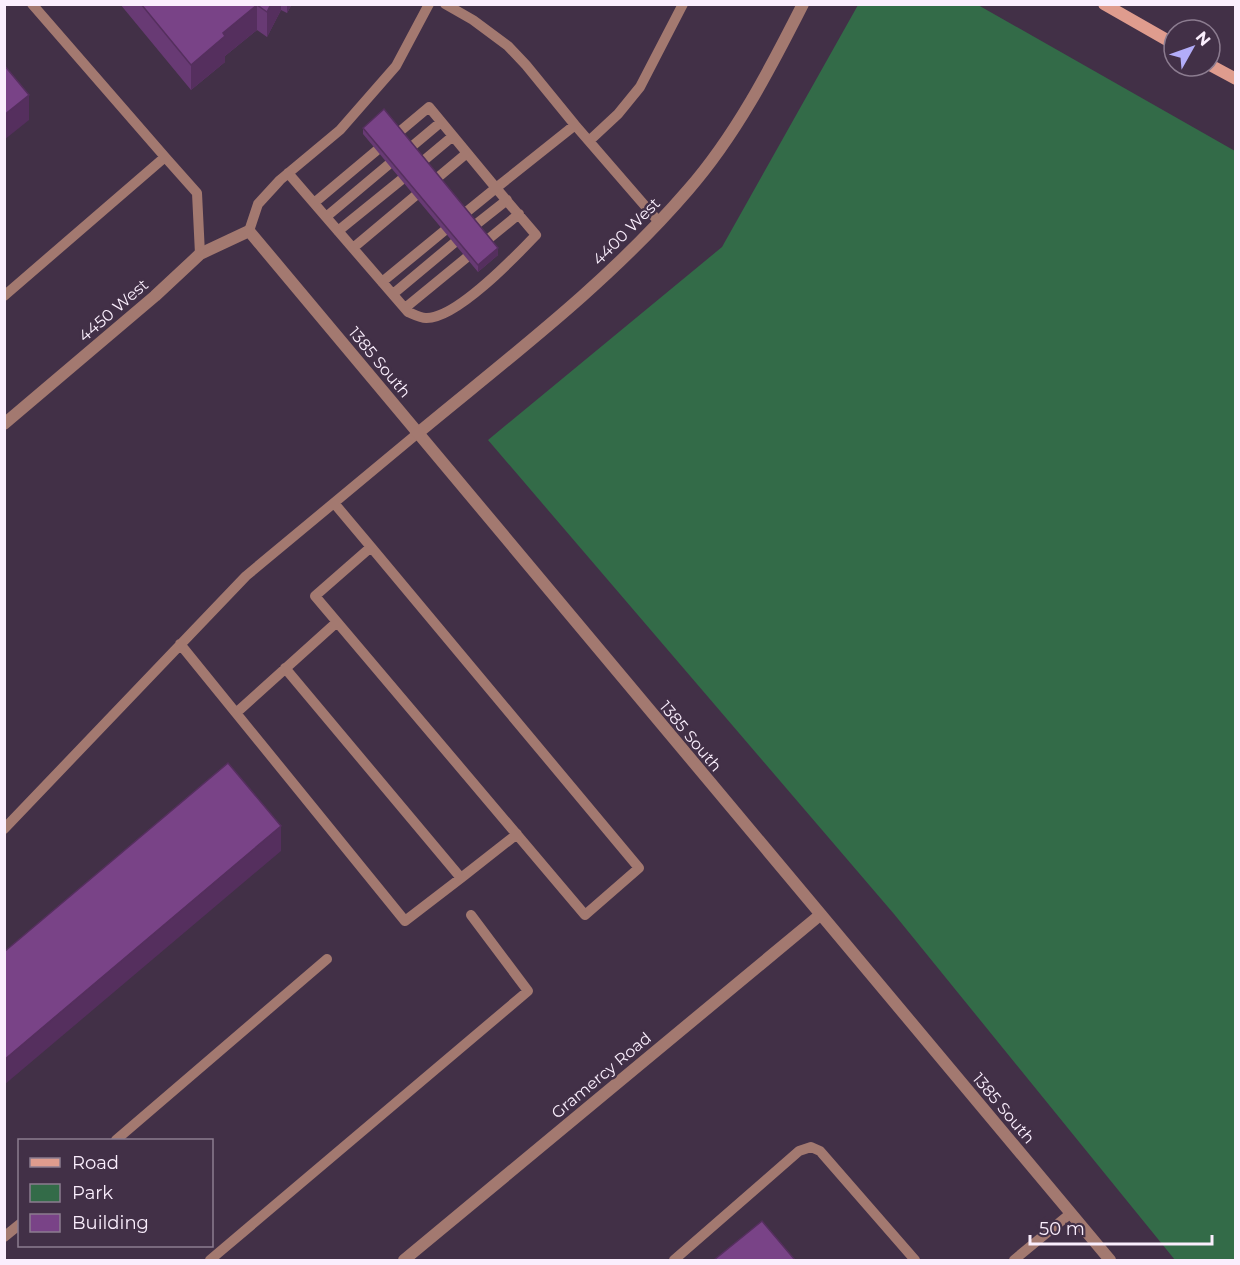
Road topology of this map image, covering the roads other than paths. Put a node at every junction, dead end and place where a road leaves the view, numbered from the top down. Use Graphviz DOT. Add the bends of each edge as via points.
graph roads {
  1 [pos="32,4"];
  2 [pos="429,4"];
  3 [pos="445,4"];
  4 [pos="683,4"];
  5 [pos="803,4"];
  6 [pos="1104,4"];
  7 [pos="1162,37"];
  8 [pos="1222,71"];
  9 [pos="1236,79"];
  10 [pos="441,122"];
  11 [pos="575,125"];
  12 [pos="398,133"];
  13 [pos="453,136"];
  14 [pos="589,141"];
  15 [pos="410,148"];
  16 [pos="376,151"];
  17 [pos="467,153"];
  18 [pos="165,157"];
  19 [pos="422,162"];
  20 [pos="388,165"];
  21 [pos="288,173"];
  22 [pos="436,179"];
  23 [pos="401,180"];
  24 [pos="496,188"];
  25 [pos="415,196"];
  26 [pos="507,200"];
  27 [pos="314,204"];
  28 [pos="464,214"];
  29 [pos="519,214"];
  30 [pos="326,217"];
  31 [pos="659,222"];
  32 [pos="474,226"];
  33 [pos="249,231"];
  34 [pos="338,231"];
  35 [pos="444,231"];
  36 [pos="486,241"];
  37 [pos="454,243"];
  38 [pos="352,248"];
  39 [pos="200,254"];
  40 [pos="466,258"];
  41 [pos="382,282"];
  42 [pos="393,294"];
  43 [pos="4,296"];
  44 [pos="405,308"];
  45 [pos="4,424"];
  46 [pos="418,433"];
  47 [pos="334,503"];
  48 [pos="370,547"];
  49 [pos="337,622"];
  50 [pos="180,644"];
  51 [pos="285,668"];
  52 [pos="236,713"];
  53 [pos="4,829"];
  54 [pos="517,834"];
  55 [pos="461,878"];
  56 [pos="471,915"];
  57 [pos="820,915"];
  58 [pos="327,959"];
  59 [pos="117,1139"];
  60 [pos="1071,1214"];
  61 [pos="18,1226"];
  62 [pos="4,1237"];
  63 [pos="210,1260"];
  64 [pos="404,1260"];
  65 [pos="674,1260"];
  66 [pos="915,1260"];
  67 [pos="1014,1260"];
  68 [pos="1110,1260"];
  1 -- 18 [label="lane"];
  2 -- 21 [label="lane" via="396,66 340,130"];
  3 -- 11 [label="lane" via="508,46"];
  4 -- 14 [label="lane" via="640,87"];
  5 -- 31 [label="street, 4400 West" via="762,84 730,135"];
  6 -- 7 [label="main road"];
  8 -- 9 [label="main road"];
  10 -- 12 [label="lane" via="429,107"];
  10 -- 13 [label="lane"];
  10 -- 15 [label="lane"];
  11 -- 14 [label="lane"];
  11 -- 24 [label="lane"];
  13 -- 17 [label="lane"];
  13 -- 19 [label="lane"];
  14 -- 31 [label="lane"];
  16 -- 27 [label="lane"];
  17 -- 22 [label="lane"];
  17 -- 24 [label="lane"];
  18 -- 39 [label="lane" via="197,193"];
  18 -- 43 [label="lane"];
  20 -- 30 [label="lane"];
  21 -- 27 [label="lane"];
  21 -- 33 [label="lane" via="258,204"];
  23 -- 34 [label="lane"];
  24 -- 26 [label="lane"];
  24 -- 28 [label="lane"];
  25 -- 38 [label="lane"];
  26 -- 29 [label="lane"];
  26 -- 32 [label="lane"];
  27 -- 30 [label="lane"];
  29 -- 36 [label="lane"];
  29 -- 44 [label="lane" via="536,235 451,311 425,318"];
  30 -- 34 [label="lane"];
  31 -- 46 [label="street, 4400 West" via="600,281"];
  33 -- 39 [label="street, 4450 West"];
  33 -- 46 [label="street, 1385 South"];
  34 -- 38 [label="lane"];
  35 -- 41 [label="lane"];
  37 -- 42 [label="lane"];
  38 -- 41 [label="lane"];
  39 -- 45 [label="street, 4450 West"];
  40 -- 44 [label="lane"];
  41 -- 42 [label="lane"];
  42 -- 44 [label="lane"];
  46 -- 47 [label="lane"];
  46 -- 57 [label="street, 1385 South"];
  47 -- 48 [label="lane"];
  47 -- 50 [label="lane" via="246,576"];
  48 -- 49 [label="lane" via="315,596"];
  48 -- 54 [label="lane" via="639,868 585,915"];
  49 -- 51 [label="lane"];
  49 -- 54 [label="lane"];
  50 -- 52 [label="lane"];
  50 -- 53 [label="lane"];
  51 -- 52 [label="lane"];
  51 -- 55 [label="lane"];
  52 -- 55 [label="lane" via="405,921"];
  54 -- 55 [label="lane"];
  56 -- 63 [label="lane" via="528,991"];
  57 -- 60 [label="street, 1385 South"];
  57 -- 64 [label="street, Gramercy Road"];
  58 -- 59 [label="lane"];
  60 -- 67 [label="lane"];
  60 -- 68 [label="street, 1385 South"];
  61 -- 62 [label="lane"];
  65 -- 66 [label="lane" via="799,1151 811,1147 820,1151"];
}
